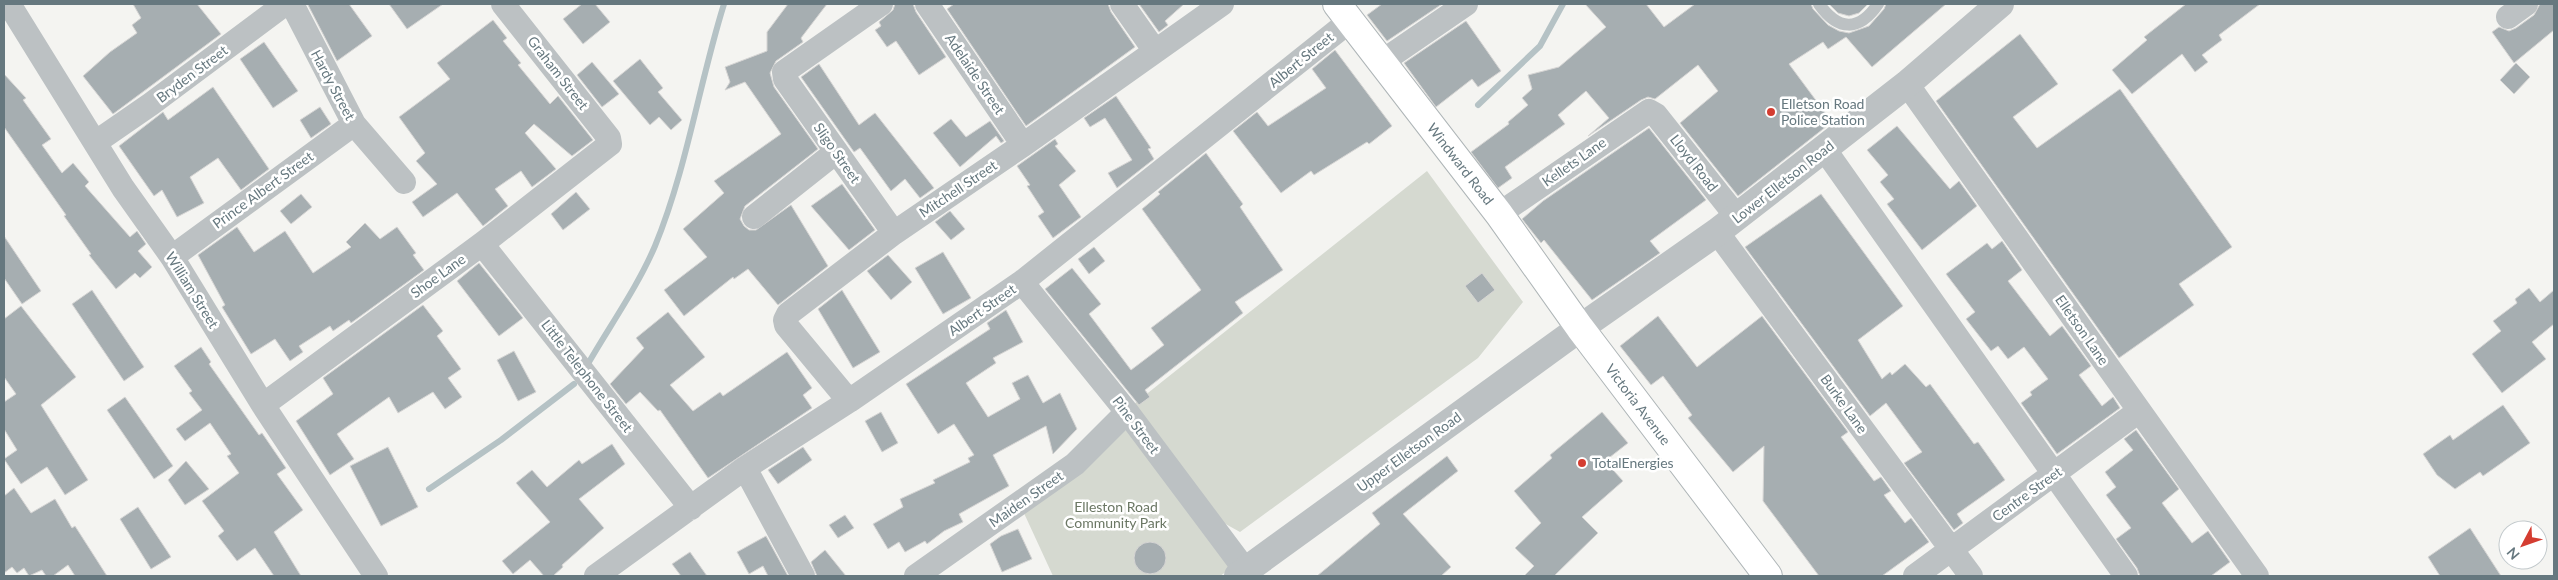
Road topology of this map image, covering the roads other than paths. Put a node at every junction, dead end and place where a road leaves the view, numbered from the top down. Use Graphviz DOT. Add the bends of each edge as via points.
graph roads {
  1 [pos="9,4"];
  2 [pos="285,4"];
  3 [pos="292,4"];
  4 [pos="503,4"];
  5 [pos="881,4"];
  6 [pos="928,4"];
  7 [pos="1122,4"];
  8 [pos="1222,4"];
  9 [pos="1466,4"];
  10 [pos="1819,4"];
  11 [pos="1878,4"];
  12 [pos="1993,6"];
  13 [pos="1344,12"];
  14 [pos="1155,51"];
  15 [pos="1382,61"];
  16 [pos="1907,84"];
  17 [pos="1649,111"];
  18 [pos="354,124"];
  19 [pos="96,142"];
  20 [pos="610,144"];
  21 [pos="1023,145"];
  22 [pos="1825,150"];
  23 [pos="836,152"];
  24 [pos="404,182"];
  25 [pos="1499,214"];
  26 [pos="754,217"];
  27 [pos="1727,225"];
  28 [pos="894,233"];
  29 [pos="482,244"];
  30 [pos="172,257"];
  31 [pos="1022,282"];
  32 [pos="1580,328"];
  33 [pos="849,401"];
  34 [pos="263,405"];
  35 [pos="2138,411"];
  36 [pos="1127,412"];
  37 [pos="745,468"];
  38 [pos="2055,474"];
  39 [pos="691,508"];
  40 [pos="1951,550"];
  41 [pos="1242,573"];
  42 [pos="376,576"];
  43 [pos="596,576"];
  44 [pos="803,576"];
  45 [pos="916,576"];
  46 [pos="1768,576"];
  47 [pos="1915,576"];
  48 [pos="1971,576"];
  49 [pos="2126,576"];
  50 [pos="2257,576"];
  1 -- 19 [label="street, William Street"];
  2 -- 19 [label="street, Bryden Street"];
  3 -- 18 [label="street, Hardy Street"];
  4 -- 20 [label="street, Graham Street" via="609,138"];
  5 -- 23 [label="street, Sligo Street" via="784,72 785,79"];
  6 -- 21 [label="street, Adelaide Street"];
  7 -- 14 [label="street"];
  8 -- 14 [label="street, Mitchell Street"];
  9 -- 15 [label="street"];
  10 -- 11 [label="lane" via="1836,22 1847,25 1873,12"];
  12 -- 16 [label="street, Lower Elletson Road"];
  13 -- 15 [label="main road, Windward Road"];
  13 -- 31 [label="street, Albert Street"];
  14 -- 21 [label="street, Mitchell Street"];
  15 -- 25 [label="main road, Windward Road"];
  16 -- 22 [label="street, Lower Elletson Road"];
  16 -- 35 [label="street, Elletson Lane"];
  17 -- 25 [label="street, Kellets Lane"];
  17 -- 27 [label="street, Lloyd Road" via="1656,115"];
  18 -- 24 [label="street, Hardy Street"];
  18 -- 30 [label="street, Prince Albert Street"];
  19 -- 30 [label="street, William Street"];
  20 -- 29 [label="street, Shoe Lane"];
  21 -- 28 [label="street, Mitchell Street"];
  22 -- 27 [label="street, Lower Elletson Road"];
  22 -- 38 [label="street"];
  23 -- 26 [label="street"];
  23 -- 28 [label="street, Sligo Street"];
  25 -- 32 [label="main road, Windward Road"];
  27 -- 32 [label="street, Lower Elletson Road"];
  27 -- 40 [label="street, Burke Lane"];
  28 -- 33 [label="street, Mitchell Street" via="788,314 785,320 786,326"];
  29 -- 34 [label="street, Shoe Lane"];
  29 -- 39 [label="street, Little Telephone Street"];
  30 -- 34 [label="street, William Street"];
  31 -- 33 [label="street, Albert Street"];
  31 -- 36 [label="street, Pine Street"];
  32 -- 41 [label="street, Upper Elletson Road"];
  32 -- 46 [label="main road, Victoria Avenue"];
  33 -- 37 [label="street, Albert Street"];
  34 -- 42 [label="street, William Street"];
  35 -- 38 [label="street, Centre Street"];
  35 -- 50 [label="street, Elletson Lane"];
  36 -- 41 [label="street, Pine Street"];
  36 -- 45 [label="street, Maiden Street" via="1075,464"];
  37 -- 39 [label="street, Albert Street"];
  37 -- 44 [label="street"];
  38 -- 40 [label="street, Centre Street"];
  38 -- 49 [label="street"];
  39 -- 43 [label="street, Albert Street"];
  40 -- 47 [label="street, Centre Street"];
  40 -- 48 [label="street, Burke Lane"];
}
